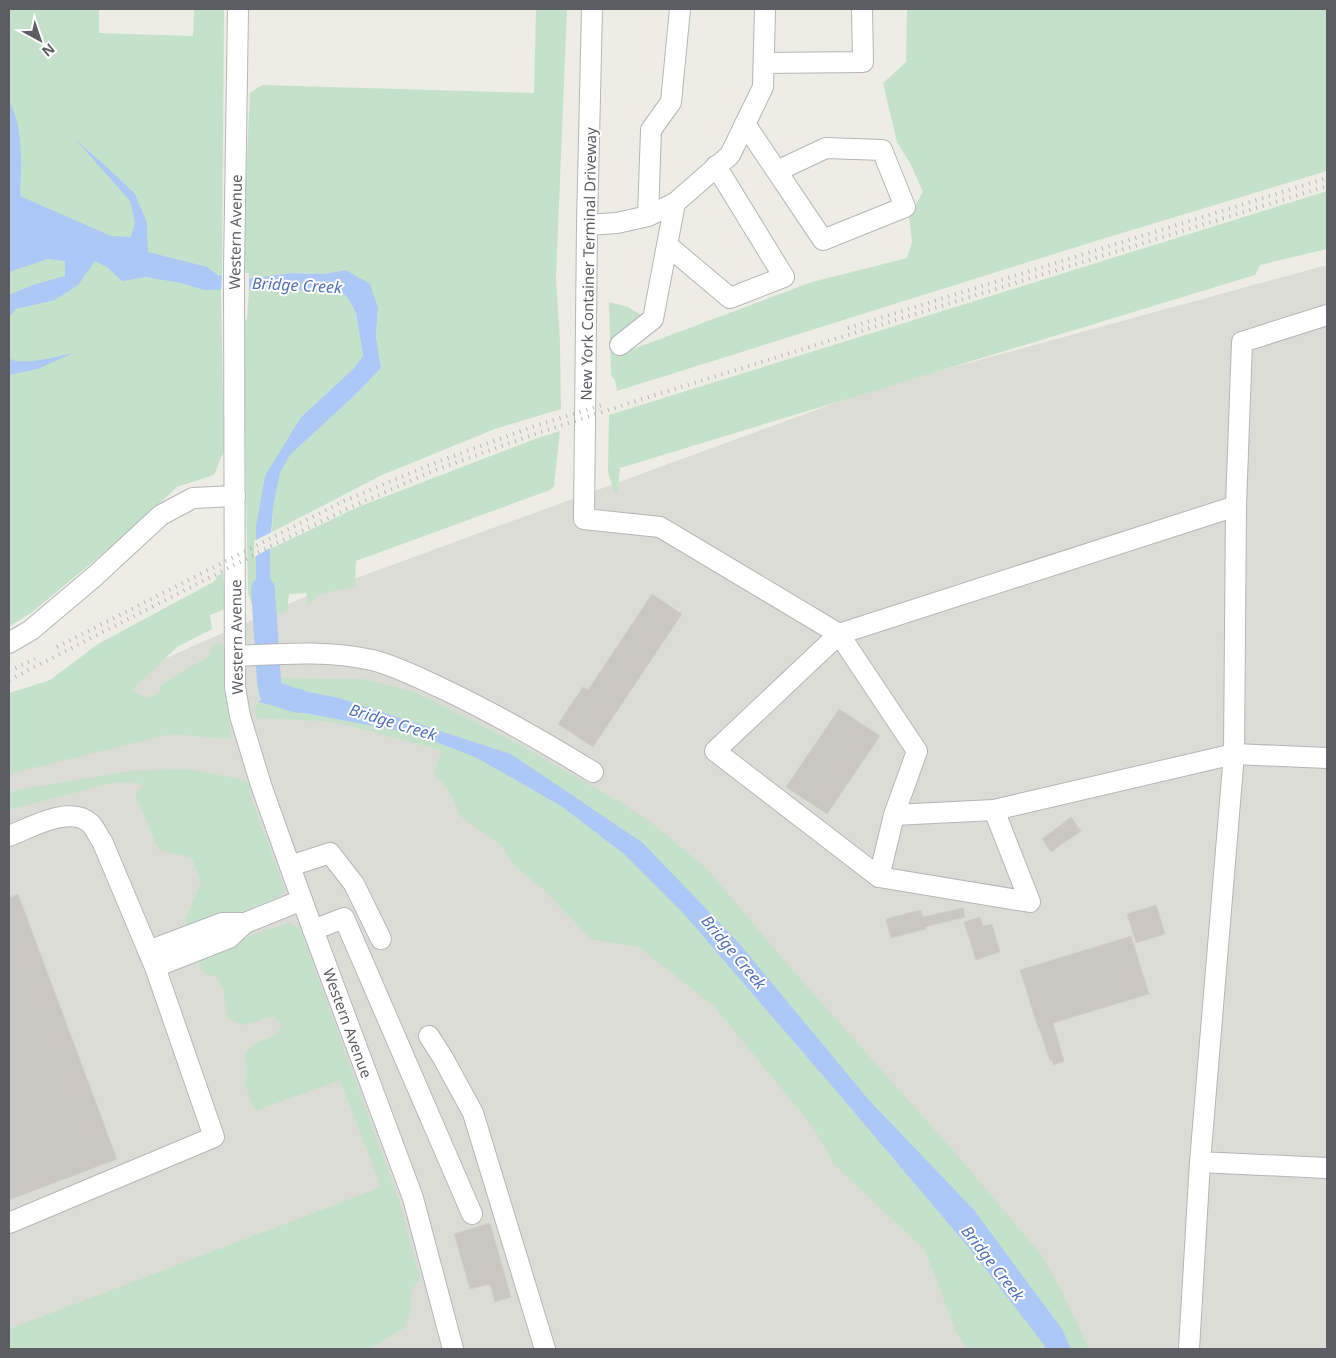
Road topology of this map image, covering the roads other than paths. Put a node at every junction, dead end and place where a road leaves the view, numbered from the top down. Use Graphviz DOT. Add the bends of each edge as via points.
graph roads {
  1 [pos="238,9"];
  2 [pos="592,9"];
  3 [pos="680,9"];
  4 [pos="765,9"];
  5 [pos="862,9"];
  6 [pos="764,63"];
  7 [pos="745,124"];
  8 [pos="716,166"];
  9 [pos="777,171"];
  10 [pos="675,203"];
  11 [pos="648,216"];
  12 [pos="587,225"];
  13 [pos="667,245"];
  14 [pos="1327,315"];
  15 [pos="620,345"];
  16 [pos="235,496"];
  17 [pos="1236,506"];
  18 [pos="839,634"];
  19 [pos="9,643"];
  20 [pos="235,656"];
  21 [pos="1234,754"];
  22 [pos="1327,758"];
  23 [pos="593,772"];
  24 [pos="994,810"];
  25 [pos="894,814"];
  26 [pos="9,836"];
  27 [pos="290,866"];
  28 [pos="879,876"];
  29 [pos="302,900"];
  30 [pos="313,930"];
  31 [pos="381,939"];
  32 [pos="151,959"];
  33 [pos="429,1036"];
  34 [pos="1200,1162"];
  35 [pos="1327,1168"];
  36 [pos="472,1214"];
  37 [pos="9,1223"];
  38 [pos="453,1349"];
  39 [pos="545,1349"];
  40 [pos="1189,1349"];
  1 -- 16 [label="street, Western Avenue"];
  2 -- 12 [label="street, New York Container Terminal Driveway"];
  3 -- 11 [label="street" via="671,102 651,130"];
  4 -- 6 [label="street"];
  5 -- 6 [label="street" via="862,62"];
  6 -- 7 [label="street" via="763,87"];
  7 -- 8 [label="street" via="730,155"];
  7 -- 9 [label="street"];
  8 -- 10 [label="street"];
  8 -- 13 [label="street" via="784,277 730,298"];
  9 -- 9 [label="street" via="823,240 905,207 882,150 826,148"];
  10 -- 11 [label="street"];
  10 -- 13 [label="street"];
  11 -- 12 [label="street"];
  12 -- 18 [label="street, New York Container Terminal Driveway" via="584,519 660,527"];
  13 -- 15 [label="street" via="653,319"];
  14 -- 17 [label="street" via="1242,342"];
  16 -- 19 [label="street" via="193,498 161,515 31,630"];
  16 -- 20 [label="street, Western Avenue"];
  17 -- 18 [label="street"];
  17 -- 21 [label="street"];
  18 -- 25 [label="street" via="917,751"];
  18 -- 28 [label="street" via="715,751"];
  20 -- 23 [label="street" via="323,654 371,660 403,670 545,742"];
  20 -- 27 [label="street, Western Avenue" via="235,687 240,716"];
  21 -- 22 [label="street"];
  21 -- 24 [label="street"];
  21 -- 34 [label="street"];
  24 -- 25 [label="street"];
  24 -- 28 [label="street" via="1030,902"];
  25 -- 28 [label="street"];
  26 -- 32 [label="street" via="59,816 80,816 91,824 102,841"];
  27 -- 29 [label="street, Western Avenue"];
  27 -- 31 [label="street" via="330,854 354,884"];
  29 -- 30 [label="street, Western Avenue"];
  29 -- 32 [label="street" via="245,923 229,938"];
  30 -- 36 [label="street" via="344,918"];
  30 -- 38 [label="street, Western Avenue" via="413,1198"];
  32 -- 37 [label="street" via="214,1137"];
  33 -- 39 [label="street" via="473,1113"];
  34 -- 35 [label="street"];
  34 -- 40 [label="street"];
}
